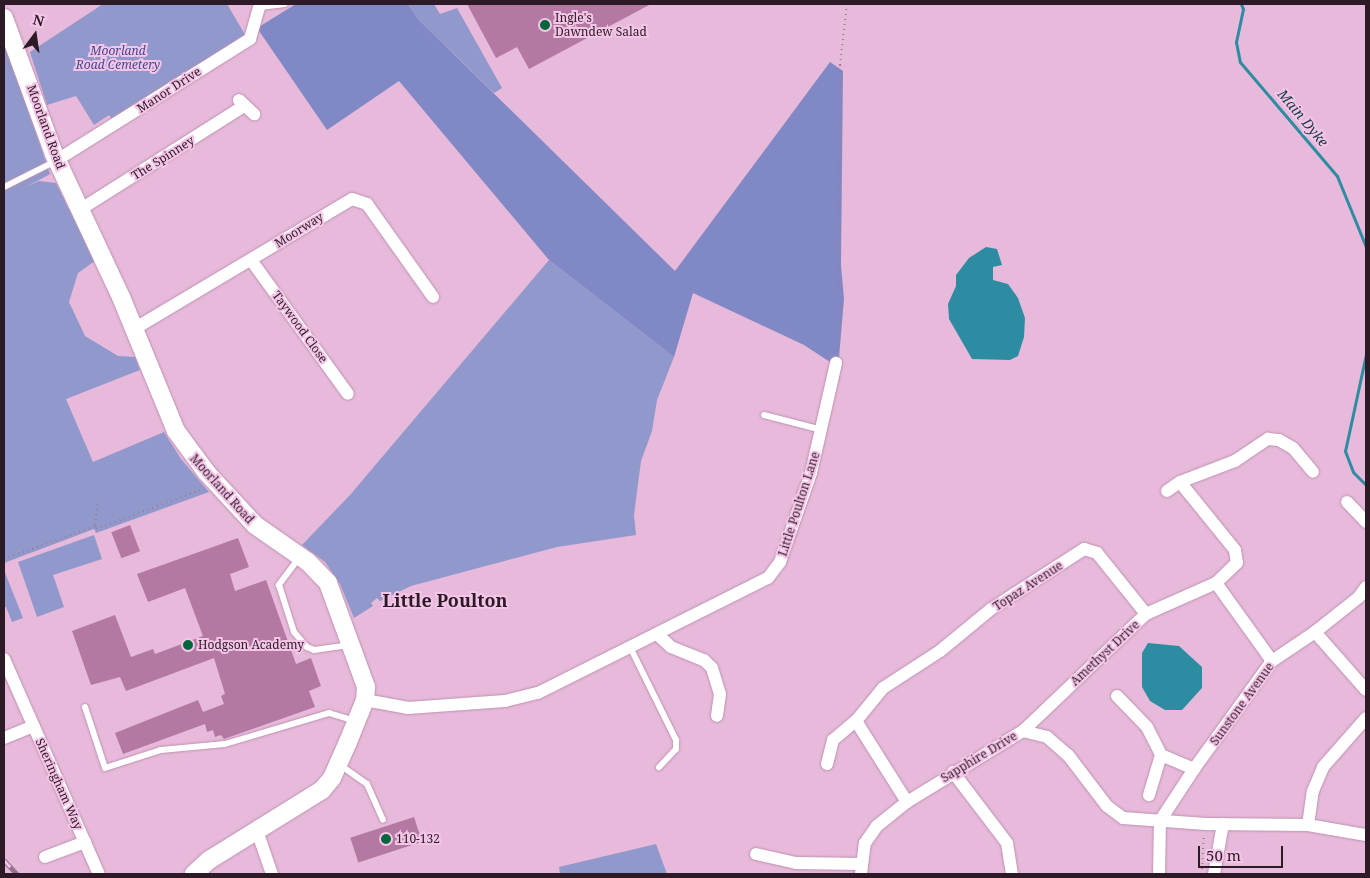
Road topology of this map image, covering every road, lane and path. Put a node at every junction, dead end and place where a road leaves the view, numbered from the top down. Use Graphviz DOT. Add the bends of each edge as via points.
graph roads {
  1 [pos="285,4"];
  2 [pos="847,4"];
  3 [pos="260,5"];
  4 [pos="4,18"];
  5 [pos="246,106"];
  6 [pos="57,160"];
  7 [pos="4,187"];
  8 [pos="81,209"];
  9 [pos="251,260"];
  10 [pos="433,297"];
  11 [pos="134,329"];
  12 [pos="836,363"];
  13 [pos="348,394"];
  14 [pos="764,416"];
  15 [pos="822,430"];
  16 [pos="1313,472"];
  17 [pos="1180,482"];
  18 [pos="216,484"];
  19 [pos="1167,491"];
  20 [pos="98,500"];
  21 [pos="1347,502"];
  22 [pos="1366,522"];
  23 [pos="95,526"];
  24 [pos="300,557"];
  25 [pos="4,559"];
  26 [pos="1216,583"];
  27 [pos="1366,588"];
  28 [pos="1146,614"];
  29 [pos="1315,632"];
  30 [pos="657,634"];
  31 [pos="350,645"];
  32 [pos="631,649"];
  33 [pos="4,660"];
  34 [pos="1272,661"];
  35 [pos="1366,690"];
  36 [pos="1117,696"];
  37 [pos="365,700"];
  38 [pos="84,707"];
  39 [pos="717,716"];
  40 [pos="1366,718"];
  41 [pos="856,721"];
  42 [pos="356,722"];
  43 [pos="34,726"];
  44 [pos="1023,730"];
  45 [pos="4,738"];
  46 [pos="1161,755"];
  47 [pos="827,764"];
  48 [pos="338,765"];
  49 [pos="659,766"];
  50 [pos="1194,769"];
  51 [pos="953,772"];
  52 [pos="1149,795"];
  53 [pos="908,802"];
  54 [pos="383,820"];
  55 [pos="1160,821"];
  56 [pos="1206,824"];
  57 [pos="1223,824"];
  58 [pos="1308,826"];
  59 [pos="257,831"];
  60 [pos="1366,835"];
  61 [pos="85,842"];
  62 [pos="756,854"];
  63 [pos="45,857"];
  64 [pos="861,869"];
  65 [pos="99,874"];
  66 [pos="194,874"];
  67 [pos="272,874"];
  68 [pos="1012,874"];
  69 [pos="1159,874"];
  70 [pos="1203,874"];
  71 [pos="1214,874"];
  1 -- 3 [label="lane"];
  2 -- 12 [label="path" via="840,65 838,270 841,302"];
  3 -- 6 [label="street, Manor Drive" via="250,38"];
  4 -- 6 [label="street, Moorland Road"];
  5 -- 8 [label="street, The Spinney"];
  6 -- 7 [label="lane"];
  6 -- 8 [label="street, Moorland Road"];
  8 -- 11 [label="street, Moorland Road"];
  9 -- 10 [label="street, Moorway" via="344,202 360,199 367,204"];
  9 -- 11 [label="street, Moorway"];
  9 -- 13 [label="street, Taywood Close"];
  11 -- 18 [label="street, Moorland Road" via="173,425"];
  12 -- 15 [label="street, Little Poulton Lane"];
  14 -- 15 [label="lane"];
  15 -- 30 [label="street, Little Poulton Lane" via="777,570 768,578"];
  16 -- 17 [label="street" via="1293,448 1279,440 1268,439 1235,461"];
  17 -- 19 [label="street"];
  17 -- 26 [label="street, Amethyst Drive" via="1235,550 1237,562"];
  18 -- 23 [label="path" via="96,529"];
  18 -- 24 [label="street, Moorland Road" via="267,537"];
  20 -- 23 [label="path"];
  21 -- 22 [label="street"];
  23 -- 25 [label="path"];
  24 -- 31 [label="street, Moorland Road" via="321,574 333,591"];
  24 -- 31 [label="lane" via="279,585 294,632 314,650"];
  26 -- 28 [label="street, Amethyst Drive"];
  26 -- 34 [label="street"];
  27 -- 29 [label="street, Sunstone Avenue"];
  28 -- 41 [label="street, Topaz Avenue" via="1097,553 1084,549 991,609 940,651 883,688"];
  28 -- 44 [label="street, Amethyst Drive"];
  29 -- 34 [label="street, Sunstone Avenue"];
  29 -- 35 [label="street"];
  30 -- 32 [label="street, Little Poulton Lane"];
  30 -- 39 [label="street" via="671,647 704,660 712,668 720,694"];
  31 -- 37 [label="street, Moorland Road" via="366,687"];
  32 -- 37 [label="street, Little Poulton Lane" via="568,680 505,701 408,708"];
  32 -- 49 [label="lane" via="676,740 676,749"];
  33 -- 43 [label="street, Sheringham Way"];
  34 -- 50 [label="street, Sunstone Avenue"];
  36 -- 46 [label="street" via="1147,728"];
  37 -- 42 [label="street, Moorland Road"];
  38 -- 42 [label="lane" via="105,768 160,750 225,744 329,713"];
  40 -- 58 [label="street" via="1323,767 1313,791"];
  41 -- 47 [label="street, Topaz Avenue" via="834,740"];
  41 -- 53 [label="street"];
  42 -- 48 [label="street, Moorland Road"];
  43 -- 45 [label="street, Sheringham Way"];
  43 -- 61 [label="street, Sheringham Way"];
  44 -- 51 [label="street, Sapphire Drive"];
  44 -- 55 [label="street, Sapphire Drive" via="1047,737 1068,755 1107,806 1124,818"];
  46 -- 50 [label="street"];
  46 -- 52 [label="street"];
  48 -- 54 [label="lane" via="348,768 367,784"];
  48 -- 59 [label="street, Moorland Road" via="322,790"];
  50 -- 55 [label="street, Sunstone Avenue"];
  51 -- 53 [label="street, Sapphire Drive"];
  51 -- 68 [label="street" via="1007,842"];
  53 -- 64 [label="street, Sapphire Drive" via="865,843"];
  55 -- 56 [label="street, Sapphire Drive"];
  55 -- 69 [label="street"];
  56 -- 57 [label="street, Sapphire Drive"];
  56 -- 70 [label="path" via="1201,857"];
  57 -- 58 [label="street, Sapphire Drive"];
  57 -- 71 [label="street"];
  58 -- 60 [label="street, Sapphire Drive"];
  59 -- 66 [label="street, Moorland Road" via="208,860"];
  59 -- 67 [label="street"];
  61 -- 63 [label="street, Sheringham Way"];
  61 -- 65 [label="street, Sheringham Way"];
  62 -- 64 [label="street, Sapphire Drive" via="796,863"];
}
